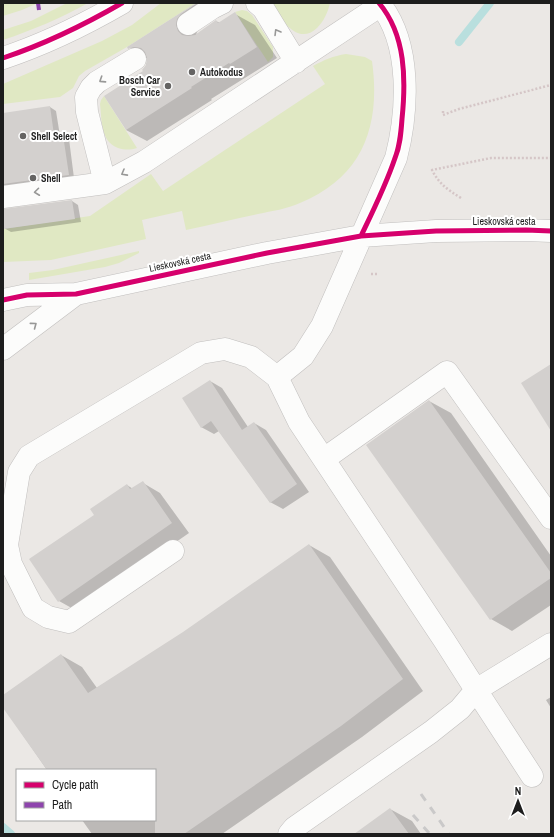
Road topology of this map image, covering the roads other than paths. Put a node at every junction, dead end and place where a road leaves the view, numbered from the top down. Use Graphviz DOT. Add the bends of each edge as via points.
graph roads {
  1 [pos="122,3"];
  2 [pos="222,3"];
  3 [pos="257,3"];
  4 [pos="380,4"];
  5 [pos="188,24"];
  6 [pos="3,58"];
  7 [pos="135,59"];
  8 [pos="296,62"];
  9 [pos="105,183"];
  10 [pos="3,196"];
  11 [pos="551,231"];
  12 [pos="361,236"];
  13 [pos="76,294"];
  14 [pos="3,300"];
  15 [pos="3,349"];
  16 [pos="277,377"];
  17 [pos="324,459"];
  18 [pos="551,518"];
  19 [pos="173,551"];
  20 [pos="551,644"];
  21 [pos="476,690"];
  22 [pos="532,776"];
  23 [pos="289,834"];
  1 -- 6 [label="street" via="80,27 36,47"];
  2 -- 5 [label="street"];
  8 -- 3 [label="street, one-way" via="263,8"];
  4 -- 8 [label="street"];
  4 -- 12 [label="street" via="398,38 404,96 396,158"];
  7 -- 9 [label="street, one-way" via="97,82 86,97 87,112"];
  8 -- 9 [label="street, one-way" via="144,162"];
  9 -- 10 [label="street, one-way"];
  11 -- 12 [label="street, Lieskovská cesta" via="436,231"];
  12 -- 13 [label="street, Lieskovská cesta" via="267,252"];
  12 -- 16 [label="street" via="322,326 303,356"];
  13 -- 14 [label="street, Lieskovská cesta" via="27,295"];
  15 -- 13 [label="street, Lieskovská cesta, one-way"];
  16 -- 17 [label="street" via="299,422"];
  16 -- 19 [label="street" via="251,357 225,349 200,353 29,456 19,472 7,545 11,564 33,608 48,617 69,622"];
  17 -- 18 [label="street" via="447,372"];
  17 -- 21 [label="street"];
  20 -- 21 [label="street"];
  21 -- 22 [label="street"];
  21 -- 23 [label="street" via="460,709 431,732"];
}
